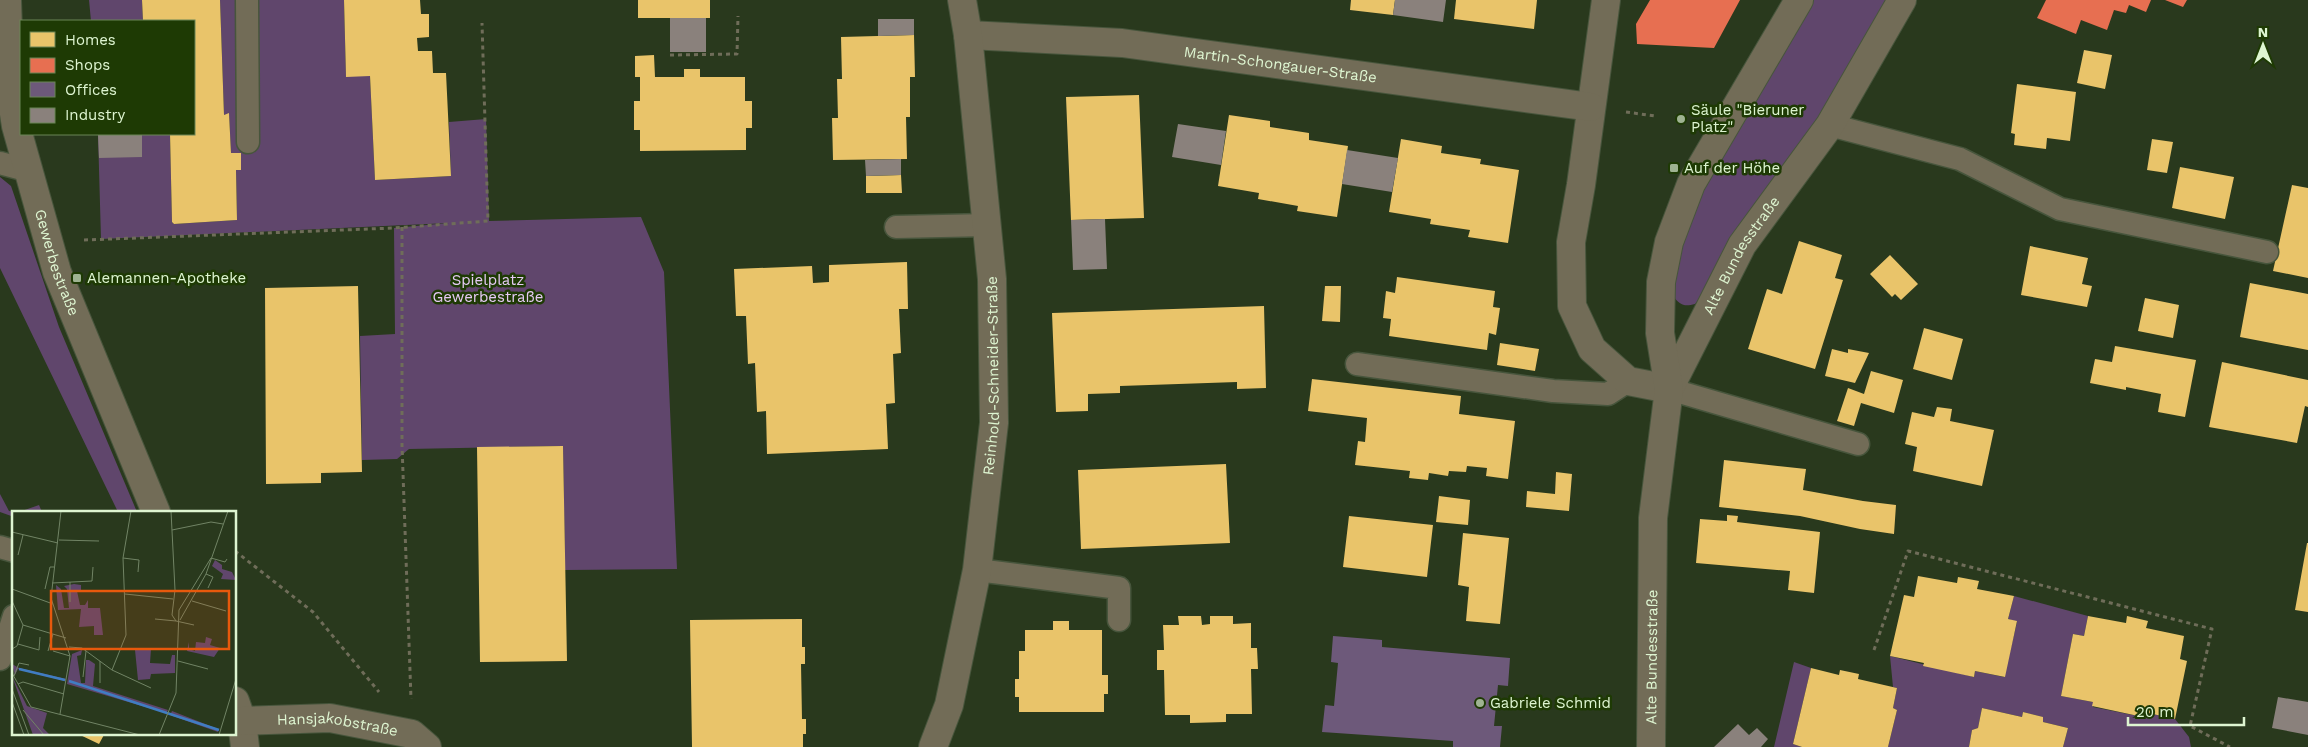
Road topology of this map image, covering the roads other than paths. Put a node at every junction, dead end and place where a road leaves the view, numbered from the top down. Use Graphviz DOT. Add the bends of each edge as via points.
graph roads {
  1 [pos="7,0"];
  2 [pos="247,0"];
  3 [pos="962,0"];
  4 [pos="1606,0"];
  5 [pos="1799,0"];
  6 [pos="1902,0"];
  7 [pos="968,36"];
  8 [pos="1591,107"];
  9 [pos="1830,125"];
  10 [pos="248,142"];
  11 [pos="0,163"];
  12 [pos="30,171"];
  13 [pos="988,225"];
  14 [pos="896,227"];
  15 [pos="2267,252"];
  16 [pos="1357,364"];
  17 [pos="1628,381"];
  18 [pos="1670,389"];
  19 [pos="1858,444"];
  20 [pos="156,511"];
  21 [pos="977,570"];
  22 [pos="1119,620"];
  23 [pos="12,622"];
  24 [pos="0,659"];
  25 [pos="241,723"];
  26 [pos="419,740"];
  27 [pos="933,747"];
  28 [pos="1651,747"];
  1 -- 12 [label="street, Gewerbestraße" via="10,89 16,126"];
  2 -- 10 [label="lane"];
  3 -- 7 [label="street, Reinhold-Schneider-Straße"];
  4 -- 8 [label="street"];
  5 -- 18 [label="street, Alte Bundesstraße" via="1691,184 1669,242 1661,282 1660,333"];
  6 -- 9 [label="street, Alte Bundesstraße"];
  7 -- 8 [label="street, Martin-Schongauer-Straße" via="1122,43"];
  7 -- 13 [label="street, Reinhold-Schneider-Straße"];
  8 -- 17 [label="street" via="1571,242 1572,306 1592,349"];
  9 -- 15 [label="lane" via="1960,159 2060,210"];
  9 -- 18 [label="street, Alte Bundesstraße" via="1742,245"];
  11 -- 12 [label="lane"];
  12 -- 20 [label="street, Gewerbestraße" via="57,272"];
  13 -- 14 [label="lane"];
  13 -- 21 [label="street, Reinhold-Schneider-Straße" via="994,423"];
  16 -- 17 [label="lane" via="1553,391 1608,394"];
  17 -- 18 [label="street"];
  18 -- 19 [label="lane"];
  18 -- 28 [label="street, Alte Bundesstraße" via="1653,518"];
  21 -- 22 [label="lane" via="1119,588"];
  21 -- 27 [label="street, Reinhold-Schneider-Straße" via="949,705"];
  23 -- 24 [label="lane"];
  25 -- 26 [label="street, Hansjakobstraße" via="330,718"];
}
